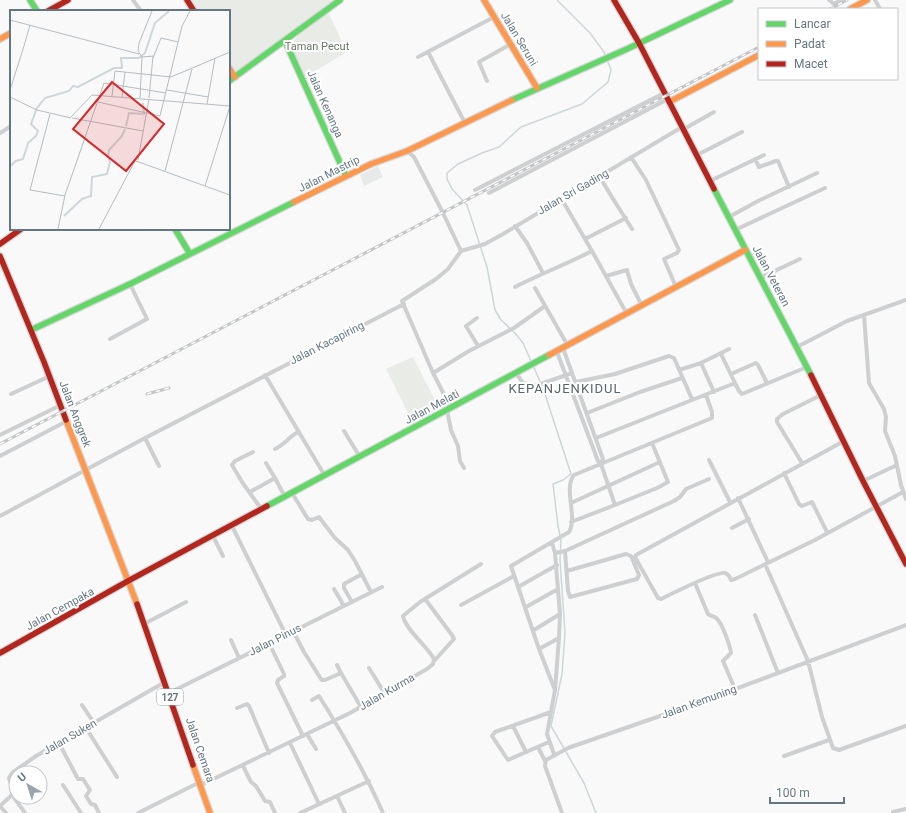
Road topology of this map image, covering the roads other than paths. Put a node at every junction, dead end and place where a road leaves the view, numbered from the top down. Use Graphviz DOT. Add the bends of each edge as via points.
graph roads {
  1 [pos="30,0"];
  2 [pos="68,0"];
  3 [pos="133,0"];
  4 [pos="188,0"];
  5 [pos="484,0"];
  6 [pos="614,0"];
  7 [pos="730,0"];
  8 [pos="829,0"];
  9 [pos="841,0"];
  10 [pos="867,0"];
  11 [pos="337,1"];
  12 [pos="852,8"];
  13 [pos="36,10"];
  14 [pos="50,10"];
  15 [pos="139,10"];
  16 [pos="193,10"];
  17 [pos="494,17"];
  18 [pos="10,34"];
  19 [pos="0,39"];
  20 [pos="285,41"];
  21 [pos="639,43"];
  22 [pos="511,44"];
  23 [pos="428,52"];
  24 [pos="418,57"];
  25 [pos="754,57"];
  26 [pos="230,70"];
  27 [pos="235,77"];
  28 [pos="230,81"];
  29 [pos="487,81"];
  30 [pos="537,88"];
  31 [pos="664,93"];
  32 [pos="669,101"];
  33 [pos="714,112"];
  34 [pos="465,123"];
  35 [pos="10,127"];
  36 [pos="683,128"];
  37 [pos="742,132"];
  38 [pos="0,133"];
  39 [pos="414,148"];
  40 [pos="407,151"];
  41 [pos="697,155"];
  42 [pos="764,155"];
  43 [pos="414,157"];
  44 [pos="632,157"];
  45 [pos="755,160"];
  46 [pos="817,173"];
  47 [pos="346,176"];
  48 [pos="600,177"];
  49 [pos="710,181"];
  50 [pos="789,187"];
  51 [pos="825,188"];
  52 [pos="475,190"];
  53 [pos="489,193"];
  54 [pos="561,198"];
  55 [pos="729,217"];
  56 [pos="626,218"];
  57 [pos="516,226"];
  58 [pos="632,229"];
  59 [pos="20,230"];
  60 [pos="176,230"];
  61 [pos="735,230"];
  62 [pos="585,239"];
  63 [pos="0,244"];
  64 [pos="592,250"];
  65 [pos="745,250"];
  66 [pos="461,251"];
  67 [pos="190,254"];
  68 [pos="0,256"];
  69 [pos="800,259"];
  70 [pos="543,273"];
  71 [pos="606,276"];
  72 [pos="760,278"];
  73 [pos="130,284"];
  74 [pos="514,287"];
  75 [pos="676,287"];
  76 [pos="535,288"];
  77 [pos="906,300"];
  78 [pos="404,304"];
  79 [pos="545,306"];
  80 [pos="642,306"];
  81 [pos="627,314"];
  82 [pos="863,315"];
  83 [pos="477,318"];
  84 [pos="31,330"];
  85 [pos="110,340"];
  86 [pos="478,346"];
  87 [pos="565,347"];
  88 [pos="797,347"];
  89 [pos="729,349"];
  90 [pos="557,352"];
  91 [pos="721,354"];
  92 [pos="701,363"];
  93 [pos="807,367"];
  94 [pos="679,370"];
  95 [pos="433,373"];
  96 [pos="516,373"];
  97 [pos="572,373"];
  98 [pos="731,374"];
  99 [pos="265,375"];
  100 [pos="566,375"];
  101 [pos="50,376"];
  102 [pos="682,378"];
  103 [pos="576,382"];
  104 [pos="735,383"];
  105 [pos="766,383"];
  106 [pos="714,392"];
  107 [pos="12,394"];
  108 [pos="706,394"];
  109 [pos="821,395"];
  110 [pos="692,399"];
  111 [pos="61,405"];
  112 [pos="449,409"];
  113 [pos="587,413"];
  114 [pos="67,421"];
  115 [pos="593,429"];
  116 [pos="344,431"];
  117 [pos="298,432"];
  118 [pos="587,432"];
  119 [pos="0,436"];
  120 [pos="145,438"];
  121 [pos="596,438"];
  122 [pos="844,441"];
  123 [pos="652,443"];
  124 [pos="275,449"];
  125 [pos="253,452"];
  126 [pos="0,456"];
  127 [pos="360,457"];
  128 [pos="709,460"];
  129 [pos="660,462"];
  130 [pos="266,463"];
  131 [pos="802,463"];
  132 [pos="601,464"];
  133 [pos="160,466"];
  134 [pos="895,466"];
  135 [pos="464,468"];
  136 [pos="86,470"];
  137 [pos="784,473"];
  138 [pos="325,476"];
  139 [pos="275,478"];
  140 [pos="709,479"];
  141 [pos="863,481"];
  142 [pos="608,485"];
  143 [pos="250,492"];
  144 [pos="292,493"];
  145 [pos="901,493"];
  146 [pos="285,497"];
  147 [pos="738,498"];
  148 [pos="906,499"];
  149 [pos="571,502"];
  150 [pos="730,502"];
  151 [pos="615,505"];
  152 [pos="877,506"];
  153 [pos="262,510"];
  154 [pos="0,516"];
  155 [pos="749,519"];
  156 [pos="571,522"];
  157 [pos="232,526"];
  158 [pos="732,528"];
  159 [pos="827,532"];
  160 [pos="213,536"];
  161 [pos="552,543"];
  162 [pos="560,552"];
  163 [pos="223,556"];
  164 [pos="767,563"];
  165 [pos="481,564"];
  166 [pos="906,564"];
  167 [pos="557,565"];
  168 [pos="567,571"];
  169 [pos="362,574"];
  170 [pos="514,576"];
  171 [pos="128,581"];
  172 [pos="696,583"];
  173 [pos="382,587"];
  174 [pos="518,588"];
  175 [pos="334,589"];
  176 [pos="558,589"];
  177 [pos="371,592"];
  178 [pos="425,599"];
  179 [pos="186,602"];
  180 [pos="352,602"];
  181 [pos="461,605"];
  182 [pos="344,606"];
  183 [pos="526,607"];
  184 [pos="560,614"];
  185 [pos="756,615"];
  186 [pos="144,624"];
  187 [pos="906,625"];
  188 [pos="534,630"];
  189 [pos="293,631"];
  190 [pos="286,634"];
  191 [pos="559,638"];
  192 [pos="231,640"];
  193 [pos="269,643"];
  194 [pos="539,649"];
  195 [pos="0,653"];
  196 [pos="239,658"];
  197 [pos="808,661"];
  198 [pos="434,662"];
  199 [pos="337,665"];
  200 [pos="369,668"];
  201 [pos="341,673"];
  202 [pos="778,673"];
  203 [pos="165,682"];
  204 [pos="735,689"];
  205 [pos="555,690"];
  206 [pos="169,693"];
  207 [pos="385,694"];
  208 [pos="312,700"];
  209 [pos="82,705"];
  210 [pos="361,707"];
  211 [pos="238,708"];
  212 [pos="550,712"];
  213 [pos="335,720"];
  214 [pos="94,723"];
  215 [pos="513,726"];
  216 [pos="906,726"];
  217 [pos="86,728"];
  218 [pos="305,735"];
  219 [pos="829,740"];
  220 [pos="549,742"];
  221 [pos="59,743"];
  222 [pos="290,743"];
  223 [pos="538,747"];
  224 [pos="316,749"];
  225 [pos="526,752"];
  226 [pos="269,754"];
  227 [pos="554,754"];
  228 [pos="784,756"];
  229 [pos="545,761"];
  230 [pos="24,765"];
  231 [pos="244,766"];
  232 [pos="117,778"];
  233 [pos="369,781"];
  234 [pos="201,784"];
  235 [pos="63,785"];
  236 [pos="337,796"];
  237 [pos="319,804"];
  238 [pos="2,805"];
  239 [pos="19,805"];
  240 [pos="906,809"];
  241 [pos="303,812"];
  242 [pos="893,812"];
  243 [pos="6,813"];
  244 [pos="25,813"];
  245 [pos="81,813"];
  246 [pos="100,813"];
  247 [pos="138,813"];
  248 [pos="210,813"];
  249 [pos="275,813"];
  250 [pos="345,813"];
  251 [pos="383,813"];
  252 [pos="562,813"];
  1 -- 13 [label="main road"];
  2 -- 14 [label="main road"];
  3 -- 15 [label="street"];
  4 -- 16 [label="main road"];
  5 -- 17 [label="main road, Jalan Seruni"];
  6 -- 21 [label="main road, Jalan Veteran"];
  7 -- 21 [label="main road, Jalan Mastrip"];
  8 -- 9 [label="street" via="834,4"];
  10 -- 12 [label="main road"];
  11 -- 20 [label="main road"];
  17 -- 22 [label="main road, Jalan Seruni"];
  17 -- 23 [label="street"];
  18 -- 19 [label="main road"];
  20 -- 27 [label="main road"];
  20 -- 47 [label="main road, Jalan Kenanga"];
  21 -- 30 [label="main road, Jalan Mastrip"];
  21 -- 31 [label="main road, Jalan Veteran"];
  22 -- 29 [label="street" via="479,62"];
  22 -- 30 [label="main road, Jalan Seruni"];
  23 -- 24 [label="street"];
  23 -- 34 [label="street"];
  25 -- 32 [label="main road"];
  26 -- 27 [label="main road"];
  27 -- 28 [label="main road"];
  30 -- 34 [label="main road, Jalan Mastrip"];
  31 -- 32 [label="main road, Jalan Veteran"];
  31 -- 52 [label="street"];
  32 -- 36 [label="main road, Jalan Veteran"];
  32 -- 53 [label="street"];
  33 -- 36 [label="street, Jalan Sri Gading"];
  34 -- 39 [label="main road, Jalan Mastrip"];
  35 -- 38 [label="street"];
  36 -- 41 [label="main road, Jalan Veteran"];
  36 -- 44 [label="street, Jalan Sri Gading"];
  37 -- 41 [label="street"];
  39 -- 40 [label="main road, Jalan Mastrip"];
  39 -- 43 [label="street"];
  40 -- 43 [label="street"];
  40 -- 47 [label="main road, Jalan Mastrip"];
  41 -- 49 [label="main road, Jalan Veteran"];
  42 -- 45 [label="street"];
  43 -- 66 [label="street"];
  44 -- 48 [label="street, Jalan Sri Gading"];
  44 -- 75 [label="street" via="646,180 679,250 664,259"];
  45 -- 49 [label="street"];
  45 -- 50 [label="street" via="759,167 778,161"];
  46 -- 50 [label="street"];
  47 -- 67 [label="main road, Jalan Mastrip"];
  48 -- 54 [label="street, Jalan Sri Gading"];
  48 -- 56 [label="street"];
  49 -- 55 [label="main road, Jalan Veteran"];
  50 -- 55 [label="street"];
  51 -- 61 [label="street"];
  54 -- 57 [label="street, Jalan Sri Gading"];
  54 -- 62 [label="street"];
  55 -- 61 [label="main road, Jalan Veteran"];
  56 -- 58 [label="street"];
  56 -- 62 [label="street"];
  57 -- 66 [label="street, Jalan Sri Gading" via="485,244"];
  57 -- 70 [label="street"];
  59 -- 63 [label="main road"];
  60 -- 67 [label="main road"];
  61 -- 65 [label="main road, Jalan Veteran"];
  62 -- 64 [label="street"];
  64 -- 70 [label="street"];
  64 -- 71 [label="street"];
  65 -- 72 [label="main road, Jalan Veteran"];
  65 -- 75 [label="main road, Jalan Melati"];
  66 -- 78 [label="street, Jalan Kacapiring" via="448,269 436,279 403,299"];
  67 -- 73 [label="main road, Jalan Mastrip"];
  68 -- 84 [label="main road, Jalan Anggrek"];
  69 -- 72 [label="street"];
  70 -- 74 [label="street"];
  71 -- 80 [label="street" via="627,270"];
  71 -- 81 [label="street"];
  72 -- 88 [label="main road, Jalan Veteran"];
  73 -- 84 [label="main road, Jalan Mastrip"];
  73 -- 85 [label="street" via="147,319"];
  75 -- 80 [label="main road, Jalan Melati"];
  76 -- 79 [label="street"];
  77 -- 82 [label="street"];
  78 -- 95 [label="street"];
  78 -- 99 [label="street, Jalan Kacapiring"];
  79 -- 86 [label="street" via="509,331"];
  79 -- 87 [label="street"];
  80 -- 81 [label="main road, Jalan Melati"];
  81 -- 87 [label="main road, Jalan Melati"];
  82 -- 88 [label="street"];
  82 -- 134 [label="street" via="869,383 884,409 885,432 895,456"];
  83 -- 86 [label="street" via="466,326"];
  84 -- 101 [label="main road, Jalan Anggrek"];
  86 -- 95 [label="street"];
  87 -- 90 [label="main road, Jalan Melati"];
  87 -- 97 [label="street"];
  88 -- 93 [label="main road, Jalan Veteran"];
  89 -- 91 [label="street"];
  90 -- 96 [label="main road, Jalan Melati"];
  90 -- 100 [label="street"];
  91 -- 92 [label="street"];
  91 -- 98 [label="street"];
  92 -- 94 [label="street"];
  92 -- 106 [label="street"];
  93 -- 105 [label="street"];
  93 -- 109 [label="main road, Jalan Veteran"];
  94 -- 102 [label="street"];
  94 -- 103 [label="street" via="674,358 669,356 615,374"];
  95 -- 112 [label="street"];
  96 -- 100 [label="street" via="523,383 535,386"];
  96 -- 112 [label="main road, Jalan Melati"];
  97 -- 100 [label="street"];
  97 -- 103 [label="street"];
  98 -- 104 [label="street"];
  98 -- 105 [label="street" via="756,363"];
  99 -- 117 [label="street"];
  99 -- 120 [label="street, Jalan Kacapiring"];
  100 -- 118 [label="street"];
  101 -- 107 [label="street"];
  101 -- 111 [label="main road, Jalan Anggrek"];
  102 -- 110 [label="street"];
  102 -- 113 [label="street"];
  103 -- 113 [label="street"];
  104 -- 105 [label="street" via="742,394"];
  104 -- 106 [label="street"];
  106 -- 108 [label="street"];
  108 -- 110 [label="street"];
  108 -- 123 [label="street" via="712,418"];
  109 -- 122 [label="main road, Jalan Veteran"];
  109 -- 131 [label="street" via="777,419"];
  110 -- 121 [label="street"];
  111 -- 114 [label="main road, Jalan Anggrek"];
  111 -- 119 [label="street"];
  112 -- 127 [label="main road, Jalan Melati"];
  112 -- 135 [label="street" via="451,430"];
  113 -- 115 [label="street"];
  114 -- 126 [label="street"];
  114 -- 136 [label="main road, Jalan Anggrek"];
  115 -- 118 [label="street"];
  115 -- 121 [label="street"];
  116 -- 127 [label="street"];
  117 -- 124 [label="street" via="284,445"];
  117 -- 138 [label="street"];
  118 -- 132 [label="street"];
  120 -- 133 [label="street"];
  120 -- 136 [label="street, Jalan Kacapiring"];
  121 -- 132 [label="street" via="603,459"];
  122 -- 131 [label="street"];
  122 -- 141 [label="main road, Jalan Veteran"];
  123 -- 129 [label="street"];
  123 -- 132 [label="street"];
  125 -- 143 [label="street" via="232,465"];
  127 -- 138 [label="main road, Jalan Melati"];
  128 -- 150 [label="street"];
  129 -- 142 [label="street"];
  129 -- 151 [label="street" via="667,482"];
  130 -- 139 [label="street"];
  131 -- 137 [label="street"];
  132 -- 142 [label="street"];
  132 -- 149 [label="street" via="574,475 570,483"];
  134 -- 141 [label="street"];
  134 -- 145 [label="street"];
  136 -- 154 [label="street, Jalan Kacapiring"];
  136 -- 171 [label="main road, Jalan Anggrek"];
  137 -- 147 [label="street"];
  137 -- 159 [label="street" via="799,504 802,506 812,502"];
  138 -- 144 [label="main road, Jalan Melati"];
  139 -- 143 [label="street"];
  139 -- 146 [label="street"];
  140 -- 162 [label="street" via="686,489 674,501"];
  141 -- 152 [label="main road, Jalan Veteran"];
  142 -- 149 [label="street"];
  142 -- 151 [label="street"];
  143 -- 153 [label="street"];
  144 -- 146 [label="main road, Jalan Melati"];
  144 -- 169 [label="street" via="308,519 321,518 335,538 348,550"];
  145 -- 148 [label="street"];
  145 -- 152 [label="street"];
  146 -- 153 [label="main road, Jalan Melati"];
  147 -- 150 [label="street"];
  147 -- 155 [label="street"];
  149 -- 156 [label="street"];
  150 -- 172 [label="street" via="635,556 659,599"];
  151 -- 156 [label="street"];
  152 -- 159 [label="street"];
  152 -- 166 [label="main road, Jalan Veteran"];
  153 -- 157 [label="main road, Jalan Melati"];
  155 -- 158 [label="street"];
  155 -- 164 [label="street"];
  156 -- 161 [label="street" via="570,529 564,536"];
  157 -- 160 [label="main road, Jalan Melati"];
  157 -- 190 [label="street"];
  159 -- 164 [label="street"];
  160 -- 163 [label="street"];
  160 -- 171 [label="main road, Jalan Melati"];
  161 -- 162 [label="street"];
  161 -- 170 [label="street" via="513,564 511,566"];
  162 -- 167 [label="street"];
  162 -- 168 [label="street"];
  164 -- 172 [label="street" via="735,579 731,580 724,573"];
  164 -- 197 [label="street"];
  165 -- 178 [label="street"];
  167 -- 174 [label="street"];
  167 -- 176 [label="street"];
  168 -- 168 [label="street" via="568,591 572,597 639,577 631,556 626,554"];
  169 -- 177 [label="street"];
  169 -- 180 [label="street" via="344,584"];
  170 -- 174 [label="street"];
  170 -- 181 [label="street"];
  171 -- 186 [label="main road, Jalan Cemara / 127"];
  171 -- 195 [label="main road, Jalan Cempaka"];
  172 -- 204 [label="street" via="708,614 715,616 719,621 727,639 731,653 723,661"];
  173 -- 177 [label="street, Jalan Pinus"];
  174 -- 183 [label="street"];
  175 -- 182 [label="street"];
  176 -- 183 [label="street"];
  176 -- 184 [label="street"];
  177 -- 180 [label="street, Jalan Pinus"];
  178 -- 198 [label="street, Jalan Kurma" via="454,639"];
  178 -- 198 [label="street" via="409,610 403,618 433,657"];
  179 -- 186 [label="street"];
  180 -- 182 [label="street, Jalan Pinus"];
  182 -- 189 [label="street, Jalan Pinus"];
  183 -- 188 [label="street"];
  184 -- 188 [label="street"];
  184 -- 191 [label="street"];
  185 -- 202 [label="street"];
  186 -- 203 [label="main road, Jalan Cemara / 127"];
  187 -- 197 [label="street, Jalan Kemuning"];
  188 -- 194 [label="street"];
  189 -- 190 [label="street, Jalan Pinus"];
  189 -- 201 [label="street" via="322,680"];
  190 -- 193 [label="street, Jalan Pinus"];
  191 -- 194 [label="street"];
  191 -- 205 [label="street"];
  192 -- 196 [label="street"];
  193 -- 196 [label="street, Jalan Pinus"];
  193 -- 218 [label="street" via="284,674 277,683"];
  194 -- 205 [label="street"];
  196 -- 206 [label="street, Jalan Pinus"];
  197 -- 202 [label="street, Jalan Kemuning"];
  197 -- 219 [label="street"];
  198 -- 207 [label="street, Jalan Kurma" via="423,672"];
  199 -- 201 [label="street"];
  200 -- 207 [label="street"];
  201 -- 210 [label="street"];
  202 -- 204 [label="street, Jalan Kemuning"];
  203 -- 206 [label="main road, Jalan Cemara / 127"];
  203 -- 214 [label="street, Jalan Suken"];
  204 -- 227 [label="street, Jalan Kemuning"];
  205 -- 212 [label="street"];
  206 -- 234 [label="main road, Jalan Cemara / 127"];
  207 -- 210 [label="street, Jalan Kurma"];
  208 -- 213 [label="street" via="319,696"];
  209 -- 214 [label="street"];
  210 -- 213 [label="street, Jalan Kurma"];
  211 -- 226 [label="street" via="247,704 249,706"];
  212 -- 215 [label="street"];
  212 -- 220 [label="street" via="547,734"];
  213 -- 218 [label="street, Jalan Kurma"];
  213 -- 233 [label="street"];
  214 -- 217 [label="street, Jalan Suken"];
  215 -- 225 [label="street"];
  215 -- 225 [label="street" via="495,732 492,736 507,760"];
  216 -- 219 [label="street" via="839,750 833,748"];
  217 -- 221 [label="street, Jalan Suken"];
  217 -- 232 [label="street"];
  218 -- 222 [label="street, Jalan Kurma"];
  218 -- 224 [label="street"];
  219 -- 228 [label="street"];
  220 -- 223 [label="street"];
  220 -- 227 [label="street"];
  221 -- 230 [label="street, Jalan Suken"];
  221 -- 246 [label="street" via="78,779 83,778 89,789 86,796 90,804"];
  222 -- 226 [label="street, Jalan Kurma"];
  222 -- 237 [label="street"];
  223 -- 225 [label="street"];
  223 -- 229 [label="street"];
  226 -- 231 [label="street, Jalan Kurma"];
  227 -- 229 [label="street, Jalan Kemuning"];
  229 -- 252 [label="street"];
  231 -- 234 [label="street, Jalan Kurma"];
  231 -- 249 [label="street" via="251,782 265,801 270,802"];
  233 -- 236 [label="street"];
  233 -- 251 [label="street"];
  234 -- 247 [label="street, Jalan Kurma"];
  234 -- 248 [label="main road, Jalan Cemara / 127"];
  235 -- 245 [label="street"];
  236 -- 237 [label="street"];
  236 -- 250 [label="street"];
  237 -- 241 [label="street"];
  238 -- 243 [label="street"];
  239 -- 244 [label="street"];
  240 -- 242 [label="street"];
}
